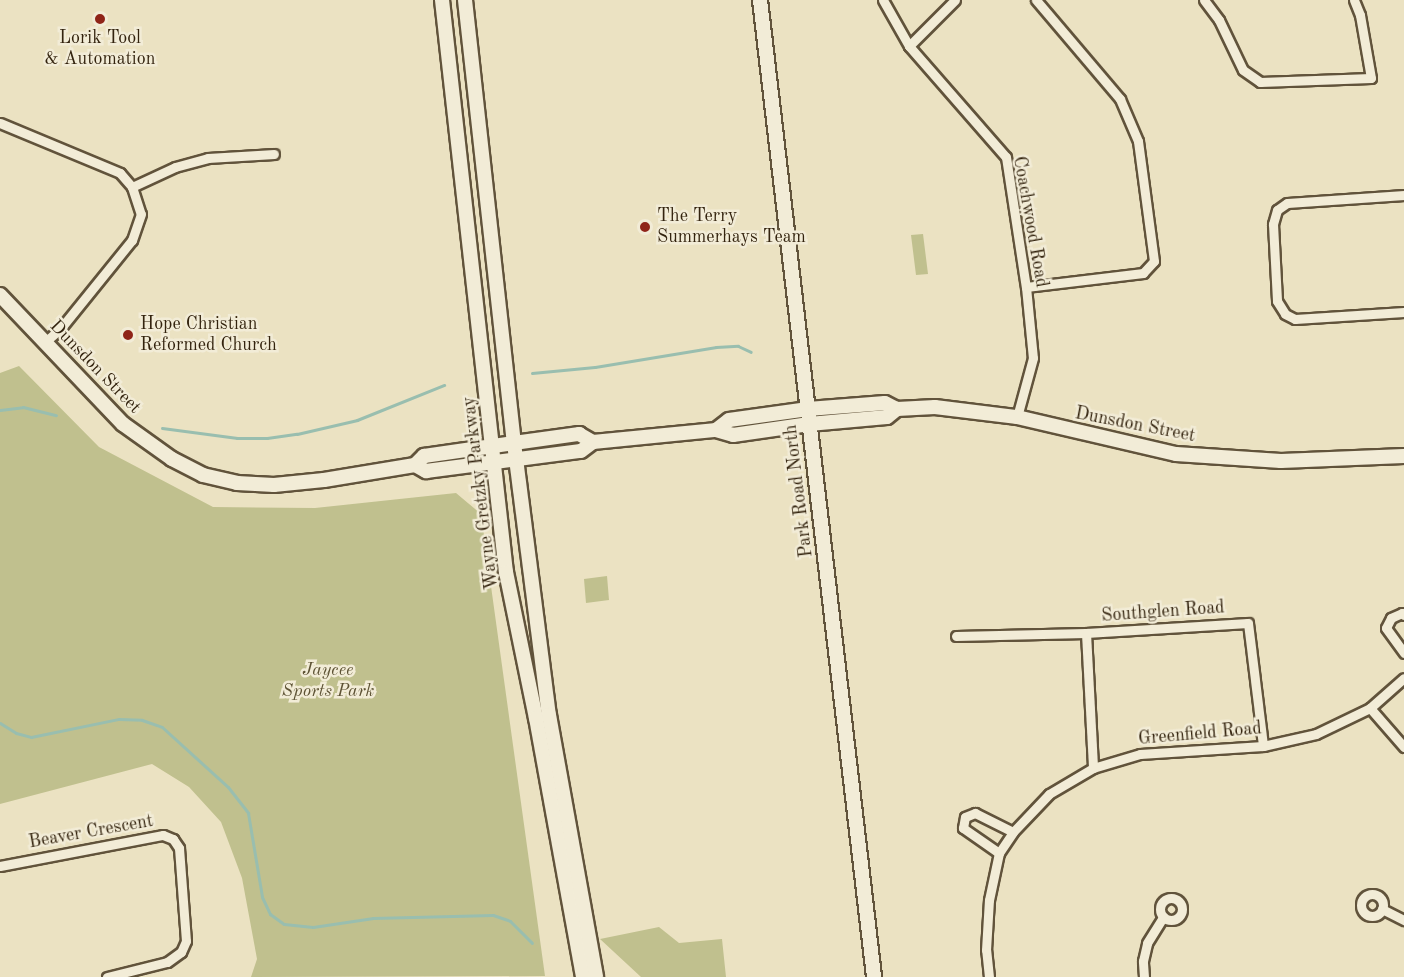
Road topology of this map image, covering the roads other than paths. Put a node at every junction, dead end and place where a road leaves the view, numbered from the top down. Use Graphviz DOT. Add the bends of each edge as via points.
graph roads {
  1 [pos="442,0"];
  2 [pos="465,0"];
  3 [pos="760,0"];
  4 [pos="883,0"];
  5 [pos="955,0"];
  6 [pos="1036,0"];
  7 [pos="1204,0"];
  8 [pos="1354,0"];
  9 [pos="909,46"];
  10 [pos="0,123"];
  11 [pos="274,154"];
  12 [pos="132,187"];
  13 [pos="1404,195"];
  14 [pos="1026,288"];
  15 [pos="0,295"];
  16 [pos="1404,312"];
  17 [pos="45,342"];
  18 [pos="808,409"];
  19 [pos="897,409"];
  20 [pos="1017,417"];
  21 [pos="809,424"];
  22 [pos="716,430"];
  23 [pos="514,442"];
  24 [pos="593,442"];
  25 [pos="493,446"];
  26 [pos="1404,456"];
  27 [pos="518,460"];
  28 [pos="495,463"];
  29 [pos="415,465"];
  30 [pos="1404,615"];
  31 [pos="1086,633"];
  32 [pos="956,636"];
  33 [pos="1404,653"];
  34 [pos="1404,678"];
  35 [pos="1370,708"];
  36 [pos="1263,746"];
  37 [pos="1404,747"];
  38 [pos="1093,768"];
  39 [pos="1013,832"];
  40 [pos="999,853"];
  41 [pos="0,866"];
  42 [pos="1382,909"];
  43 [pos="1163,917"];
  44 [pos="1404,920"];
  45 [pos="107,977"];
  46 [pos="583,977"];
  47 [pos="596,977"];
  48 [pos="874,977"];
  49 [pos="989,977"];
  50 [pos="1144,977"];
  1 -- 25 [label="main road, Wayne Gretzky Parkway"];
  2 -- 23 [label="main road"];
  3 -- 18 [label="main road, Park Road North"];
  4 -- 9 [label="street, Coachwood Road"];
  5 -- 9 [label="street"];
  6 -- 14 [label="street" via="1120,99 1138,141 1154,261 1143,273"];
  7 -- 8 [label="street" via="1219,20 1243,70 1260,82 1371,78"];
  9 -- 14 [label="street, Coachwood Road" via="1006,157"];
  10 -- 12 [label="street" via="120,173"];
  11 -- 12 [label="street" via="208,158 175,167"];
  12 -- 17 [label="street" via="141,214 132,240 61,328"];
  13 -- 16 [label="street" via="1287,203 1277,210 1273,224 1277,301 1285,314 1295,319"];
  14 -- 20 [label="street, Coachwood Road" via="1033,358"];
  15 -- 17 [label="main road, Dunsdon Street"];
  17 -- 29 [label="main road, Dunsdon Street" via="123,424 172,459 203,475 237,483 274,485"];
  18 -- 19 [label="main road, Dunsdon Street" via="885,403"];
  18 -- 21 [label="main road, Park Road North"];
  18 -- 22 [label="main road, Dunsdon Street" via="729,420"];
  19 -- 20 [label="main road, Dunsdon Street" via="935,407"];
  19 -- 21 [label="main road, Dunsdon Street" via="886,417"];
  20 -- 26 [label="main road, Dunsdon Street" via="1176,454 1281,461"];
  21 -- 22 [label="main road, Dunsdon Street" via="733,435"];
  21 -- 48 [label="main road, Park Road North"];
  22 -- 24 [label="main road, Dunsdon Street"];
  23 -- 24 [label="main road, Dunsdon Street" via="579,434"];
  23 -- 25 [label="main road, Dunsdon Street"];
  23 -- 27 [label="main road"];
  24 -- 27 [label="main road, Dunsdon Street" via="581,451"];
  25 -- 28 [label="main road, Wayne Gretzky Parkway"];
  25 -- 29 [label="main road, Dunsdon Street" via="424,456"];
  27 -- 28 [label="main road, Dunsdon Street"];
  27 -- 47 [label="main road" via="549,715"];
  28 -- 29 [label="main road, Dunsdon Street" via="426,471"];
  28 -- 46 [label="main road, Wayne Gretzky Parkway" via="506,572"];
  30 -- 33 [label="street" via="1390,618 1386,628"];
  31 -- 32 [label="street, Southglen Road"];
  31 -- 36 [label="street, Southglen Road" via="1248,623"];
  31 -- 38 [label="street"];
  34 -- 35 [label="street, Greenfield Road"];
  35 -- 36 [label="street, Greenfield Road" via="1316,734"];
  35 -- 37 [label="street"];
  36 -- 38 [label="street, Greenfield Road" via="1140,754"];
  38 -- 39 [label="street, Greenfield Road" via="1048,794"];
  39 -- 40 [label="street, Greenfield Road"];
  39 -- 40 [label="street" via="975,813 965,818 963,828"];
  40 -- 49 [label="street, Greenfield Road" via="989,900"];
  41 -- 45 [label="street, Beaver Crescent" via="163,835 173,839 179,848 186,941 181,952 168,962"];
  42 -- 44 [label="street"];
  43 -- 50 [label="street" via="1147,943"];
}
